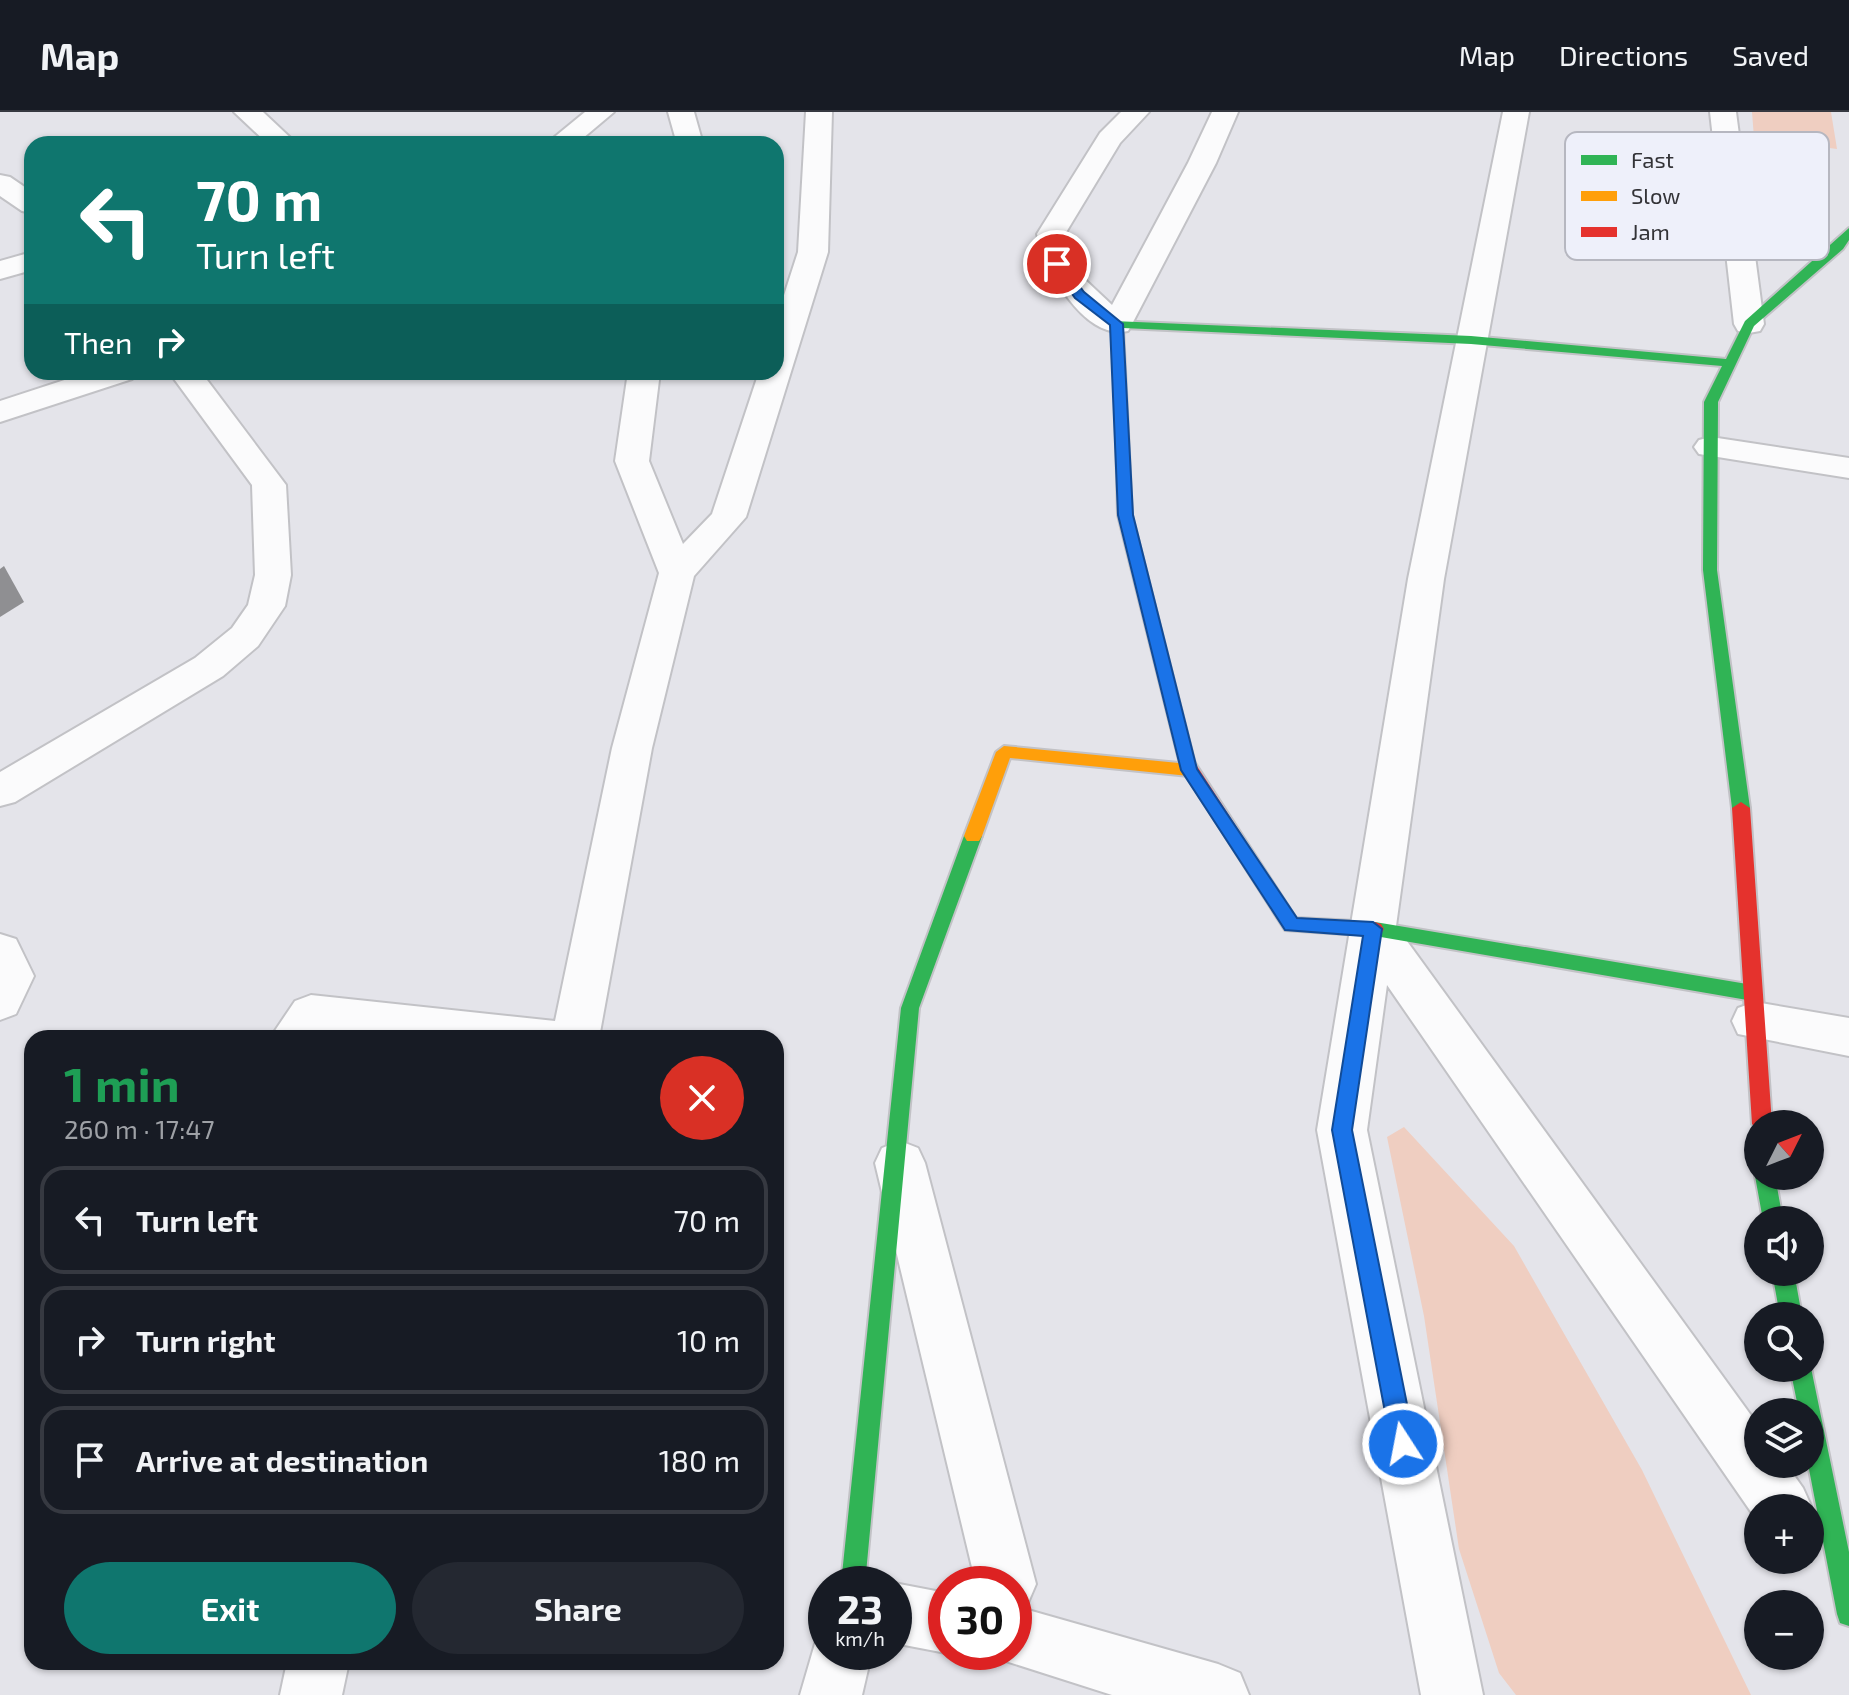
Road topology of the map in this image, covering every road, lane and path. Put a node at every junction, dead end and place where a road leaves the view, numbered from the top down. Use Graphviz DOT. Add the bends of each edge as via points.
graph roads {
  1 [pos="601,112"];
  2 [pos="681,112"];
  3 [pos="819,112"];
  4 [pos="1136,112"];
  5 [pos="1225,112"];
  6 [pos="1516,112"];
  7 [pos="1723,112"];
  8 [pos="255,114"];
  9 [pos="1725,132"];
  10 [pos="276,136"];
  11 [pos="570,136"];
  12 [pos="688,136"];
  13 [pos="0,183"];
  14 [pos="24,200"];
  15 [pos="1849,232"];
  16 [pos="1829,255"];
  17 [pos="1741,260"];
  18 [pos="1823,260"];
  19 [pos="24,263"];
  20 [pos="0,270"];
  21 [pos="1117,324"];
  22 [pos="1749,324"];
  23 [pos="1471,340"];
  24 [pos="784,342"];
  25 [pos="1730,363"];
  26 [pos="97,380"];
  27 [pos="191,380"];
  28 [pos="643,380"];
  29 [pos="772,380"];
  30 [pos="0,412"];
  31 [pos="1711,447"];
  32 [pos="1849,468"];
  33 [pos="677,573"];
  34 [pos="1189,770"];
  35 [pos="0,791"];
  36 [pos="1373,929"];
  37 [pos="0,952"];
  38 [pos="0,1001"];
  39 [pos="1754,1007"];
  40 [pos="300,1030"];
  41 [pos="468,1030"];
  42 [pos="577,1030"];
  43 [pos="1849,1037"];
  44 [pos="1761,1110"];
  45 [pos="896,1148"];
  46 [pos="1823,1478"];
  47 [pos="1773,1494"];
  48 [pos="855,1566"];
  49 [pos="1000,1566"];
  50 [pos="1824,1569"];
  51 [pos="1847,1605"];
  52 [pos="1032,1626"];
  53 [pos="316,1670"];
  54 [pos="837,1670"];
  55 [pos="311,1695"];
  56 [pos="831,1695"];
  57 [pos="1218,1695"];
  58 [pos="1452,1695"];
  1 -- 11 [label="street"];
  2 -- 12 [label="street"];
  3 -- 24 [label="street" via="813,252"];
  4 -- 21 [label="street" via="1109,139 1051,234 1057,264 1072,285"];
  5 -- 21 [label="street"];
  6 -- 23 [label="street"];
  7 -- 9 [label="street"];
  8 -- 10 [label="street"];
  13 -- 14 [label="street"];
  15 -- 16 [label="street"];
  17 -- 22 [label="street"];
  18 -- 22 [label="street"];
  19 -- 20 [label="street"];
  21 -- 23 [label="street"];
  21 -- 34 [label="street" via="1125,515"];
  22 -- 25 [label="street"];
  23 -- 25 [label="street"];
  23 -- 36 [label="street" via="1426,579"];
  25 -- 31 [label="street" via="1711,402"];
  26 -- 30 [label="street"];
  27 -- 35 [label="street" via="269,485 273,575 266,606 245,637 209,667"];
  28 -- 33 [label="street" via="632,461"];
  29 -- 33 [label="street" via="728,517"];
  31 -- 32 [label="street"];
  31 -- 39 [label="street" via="1710,570 1743,827"];
  33 -- 42 [label="street" via="632,748"];
  34 -- 36 [label="street" via="1291,925"];
  34 -- 45 [label="street" via="1004,752 910,1008"];
  36 -- 39 [label="street"];
  36 -- 47 [label="street"];
  36 -- 58 [label="street" via="1342,1130"];
  37 -- 38 [label="street" via="11,976"];
  39 -- 43 [label="street"];
  39 -- 44 [label="street"];
  40 -- 41 [label="street" via="311,1014"];
  45 -- 48 [label="street"];
  45 -- 49 [label="street"];
  46 -- 51 [label="street"];
  50 -- 51 [label="street"];
  52 -- 57 [label="street"];
  53 -- 55 [label="street"];
  54 -- 56 [label="street"];
}
